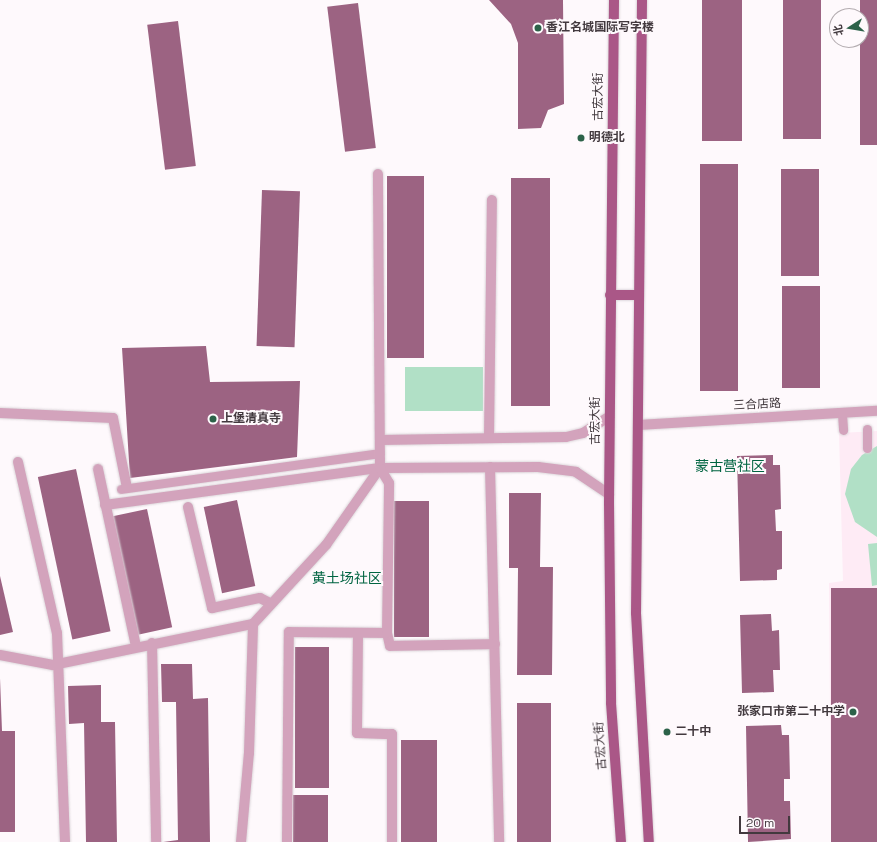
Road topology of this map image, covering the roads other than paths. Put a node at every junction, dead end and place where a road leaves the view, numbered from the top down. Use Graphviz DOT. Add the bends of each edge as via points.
graph roads {
  1 [pos="614,0"];
  2 [pos="642,0"];
  3 [pos="378,174"];
  4 [pos="492,200"];
  5 [pos="639,295"];
  6 [pos="610,296"];
  7 [pos="877,411"];
  8 [pos="0,413"];
  9 [pos="842,414"];
  10 [pos="609,417"];
  11 [pos="638,425"];
  12 [pos="867,429"];
  13 [pos="843,430"];
  14 [pos="489,438"];
  15 [pos="380,440"];
  16 [pos="867,448"];
  17 [pos="380,453"];
  18 [pos="18,462"];
  19 [pos="490,467"];
  20 [pos="380,468"];
  21 [pos="98,469"];
  22 [pos="124,488"];
  23 [pos="609,494"];
  24 [pos="105,505"];
  25 [pos="188,507"];
  26 [pos="270,603"];
  27 [pos="253,624"];
  28 [pos="358,633"];
  29 [pos="387,633"];
  30 [pos="152,643"];
  31 [pos="495,644"];
  32 [pos="136,647"];
  33 [pos="0,655"];
  34 [pos="60,664"];
  35 [pos="65,842"];
  36 [pos="156,842"];
  37 [pos="241,842"];
  38 [pos="287,842"];
  39 [pos="392,842"];
  40 [pos="500,842"];
  41 [pos="621,842"];
  42 [pos="649,842"];
  1 -- 6 [label="main road, 古宏大街"];
  2 -- 5 [label="main road"];
  3 -- 15 [label="street"];
  4 -- 14 [label="street"];
  5 -- 6 [label="main road"];
  5 -- 11 [label="main road"];
  6 -- 10 [label="main road, 古宏大街"];
  7 -- 9 [label="street, 三合店路"];
  8 -- 22 [label="street" via="113,418"];
  9 -- 11 [label="street, 三合店路"];
  9 -- 13 [label="lane"];
  10 -- 14 [label="street" via="584,433 566,436"];
  10 -- 23 [label="main road, 古宏大街"];
  11 -- 42 [label="main road" via="636,613"];
  12 -- 16 [label="lane"];
  14 -- 15 [label="street"];
  15 -- 17 [label="street"];
  17 -- 20 [label="street"];
  17 -- 22 [label="lane"];
  18 -- 34 [label="street" via="57,632"];
  19 -- 20 [label="street"];
  19 -- 23 [label="street" via="538,467 576,472"];
  19 -- 31 [label="street"];
  20 -- 24 [label="street"];
  20 -- 26 [label="street" via="326,545"];
  20 -- 29 [label="street" via="389,483"];
  21 -- 24 [label="street"];
  23 -- 41 [label="main road, 古宏大街" via="611,703"];
  24 -- 32 [label="street"];
  25 -- 26 [label="street" via="212,608 260,598"];
  26 -- 27 [label="street"];
  27 -- 30 [label="street"];
  27 -- 37 [label="street" via="249,753"];
  28 -- 29 [label="street"];
  28 -- 38 [label="street" via="289,632"];
  28 -- 39 [label="street" via="357,733 392,734"];
  29 -- 31 [label="street" via="390,646"];
  30 -- 32 [label="street"];
  30 -- 36 [label="street"];
  31 -- 40 [label="street"];
  32 -- 34 [label="street"];
  33 -- 34 [label="street"];
  34 -- 35 [label="street"];
}
